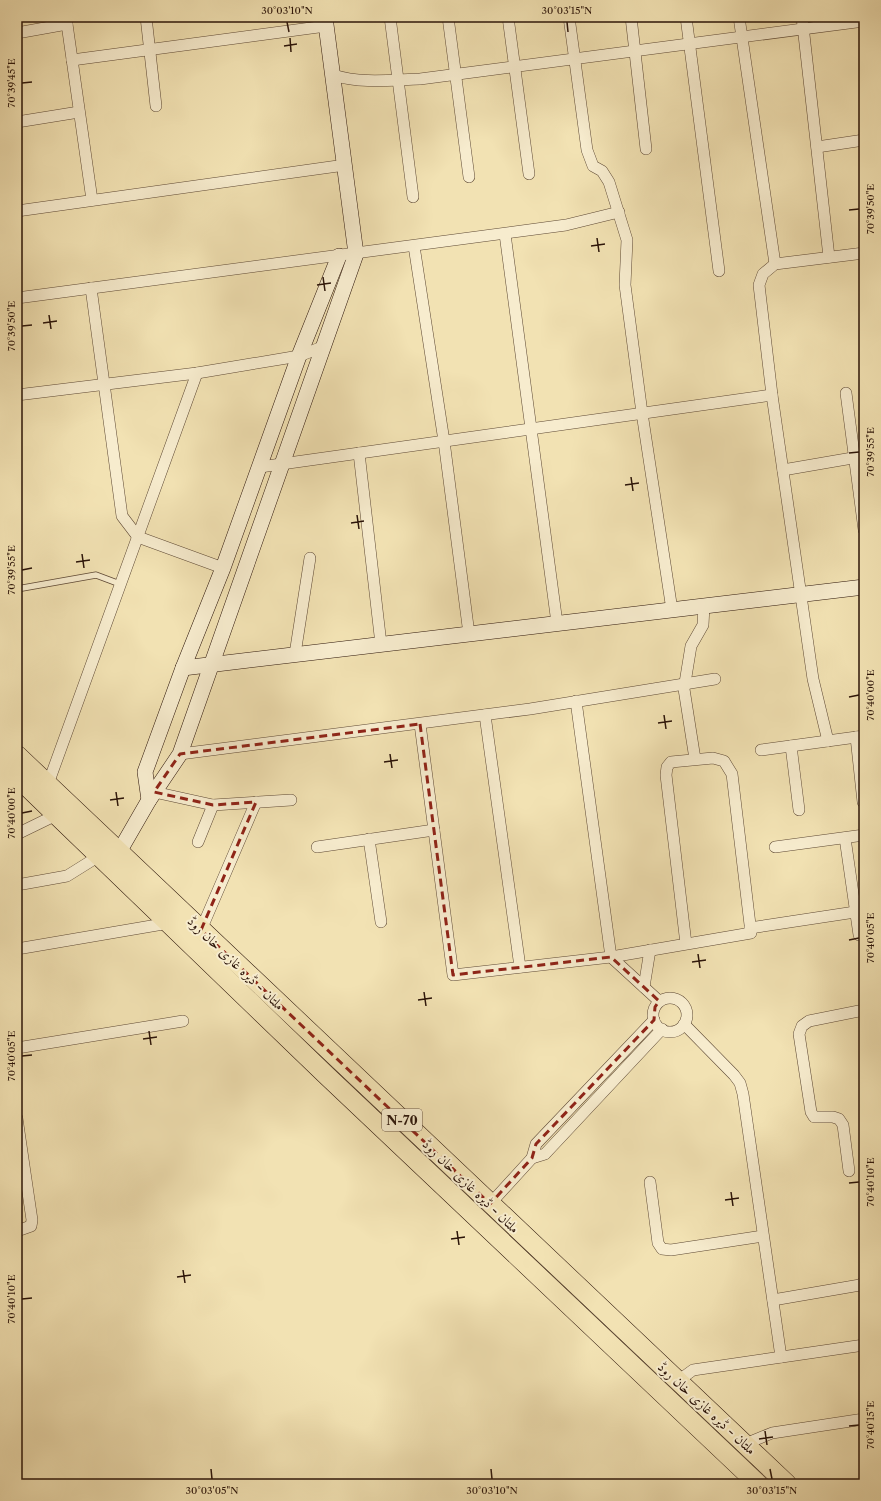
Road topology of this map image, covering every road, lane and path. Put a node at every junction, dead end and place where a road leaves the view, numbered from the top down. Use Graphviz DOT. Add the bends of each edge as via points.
graph roads {
  1 [pos="146,17"];
  2 [pos="390,17"];
  3 [pos="448,17"];
  4 [pos="508,17"];
  5 [pos="569,17"];
  6 [pos="631,17"];
  7 [pos="686,17"];
  8 [pos="739,17"];
  9 [pos="802,17"];
  10 [pos="66,21"];
  11 [pos="326,21"];
  12 [pos="864,21"];
  13 [pos="804,30"];
  14 [pos="17,33"];
  15 [pos="742,38"];
  16 [pos="690,44"];
  17 [pos="150,49"];
  18 [pos="636,51"];
  19 [pos="575,59"];
  20 [pos="72,60"];
  21 [pos="514,67"];
  22 [pos="455,74"];
  23 [pos="333,75"];
  24 [pos="398,80"];
  25 [pos="156,106"];
  26 [pos="79,112"];
  27 [pos="17,122"];
  28 [pos="864,140"];
  29 [pos="817,147"];
  30 [pos="646,149"];
  31 [pos="345,165"];
  32 [pos="529,174"];
  33 [pos="469,177"];
  34 [pos="413,197"];
  35 [pos="92,200"];
  36 [pos="17,211"];
  37 [pos="619,212"];
  38 [pos="505,234"];
  39 [pos="414,246"];
  40 [pos="864,253"];
  41 [pos="356,254"];
  42 [pos="339,256"];
  43 [pos="829,257"];
  44 [pos="775,264"];
  45 [pos="719,271"];
  46 [pos="91,288"];
  47 [pos="17,298"];
  48 [pos="325,346"];
  49 [pos="299,356"];
  50 [pos="197,373"];
  51 [pos="104,384"];
  52 [pos="846,393"];
  53 [pos="17,395"];
  54 [pos="772,395"];
  55 [pos="642,413"];
  56 [pos="532,429"];
  57 [pos="444,441"];
  58 [pos="359,453"];
  59 [pos="859,456"];
  60 [pos="284,464"];
  61 [pos="260,467"];
  62 [pos="783,470"];
  63 [pos="864,530"];
  64 [pos="138,537"];
  65 [pos="310,558"];
  66 [pos="223,568"];
  67 [pos="120,584"];
  68 [pos="864,587"];
  69 [pos="17,589"];
  70 [pos="802,595"];
  71 [pos="704,606"];
  72 [pos="672,610"];
  73 [pos="557,623"];
  74 [pos="469,634"];
  75 [pos="381,644"];
  76 [pos="295,654"];
  77 [pos="212,664"];
  78 [pos="183,668"];
  79 [pos="715,679"];
  80 [pos="685,683"];
  81 [pos="576,701"];
  82 [pos="485,715"];
  83 [pos="420,724"];
  84 [pos="860,737"];
  85 [pos="828,741"];
  86 [pos="791,746"];
  87 [pos="761,750"];
  88 [pos="180,754"];
  89 [pos="17,755"];
  90 [pos="695,759"];
  91 [pos="17,777"];
  92 [pos="48,784"];
  93 [pos="151,796"];
  94 [pos="291,800"];
  95 [pos="256,802"];
  96 [pos="863,802"];
  97 [pos="213,805"];
  98 [pos="799,810"];
  99 [pos="56,815"];
  100 [pos="434,830"];
  101 [pos="17,834"];
  102 [pos="864,835"];
  103 [pos="845,838"];
  104 [pos="369,839"];
  105 [pos="198,842"];
  106 [pos="317,846"];
  107 [pos="775,847"];
  108 [pos="119,852"];
  109 [pos="100,856"];
  110 [pos="17,885"];
  111 [pos="856,912"];
  112 [pos="381,922"];
  113 [pos="169,923"];
  114 [pos="750,928"];
  115 [pos="201,930"];
  116 [pos="859,935"];
  117 [pos="686,944"];
  118 [pos="17,949"];
  119 [pos="650,950"];
  120 [pos="611,957"];
  121 [pos="520,967"];
  122 [pos="644,987"];
  123 [pos="659,1001"];
  124 [pos="864,1010"];
  125 [pos="654,1020"];
  126 [pos="183,1021"];
  127 [pos="684,1024"];
  128 [pos="662,1029"];
  129 [pos="17,1048"];
  130 [pos="17,1118"];
  131 [pos="424,1140"];
  132 [pos="410,1155"];
  133 [pos="532,1158"];
  134 [pos="849,1171"];
  135 [pos="650,1182"];
  136 [pos="490,1204"];
  137 [pos="17,1231"];
  138 [pos="763,1236"];
  139 [pos="864,1282"];
  140 [pos="773,1300"];
  141 [pos="864,1345"];
  142 [pos="781,1357"];
  143 [pos="678,1381"];
  144 [pos="864,1419"];
  145 [pos="745,1444"];
  146 [pos="758,1484"];
  147 [pos="787,1484"];
  1 -- 17 [label="street"];
  2 -- 24 [label="street"];
  3 -- 22 [label="street"];
  4 -- 21 [label="street"];
  5 -- 19 [label="street"];
  6 -- 18 [label="street"];
  7 -- 16 [label="street"];
  8 -- 15 [label="street"];
  9 -- 13 [label="street"];
  10 -- 14 [label="street"];
  10 -- 20 [label="street"];
  11 -- 17 [label="street"];
  11 -- 23 [label="street"];
  12 -- 13 [label="street"];
  13 -- 15 [label="street"];
  13 -- 29 [label="street"];
  15 -- 16 [label="street"];
  15 -- 44 [label="street"];
  16 -- 18 [label="street"];
  16 -- 45 [label="street"];
  17 -- 20 [label="street"];
  17 -- 25 [label="street"];
  18 -- 19 [label="street"];
  18 -- 30 [label="street"];
  19 -- 21 [label="street"];
  19 -- 37 [label="street" via="587,150 593,166 602,171 609,182"];
  20 -- 26 [label="street"];
  21 -- 22 [label="street"];
  21 -- 32 [label="street"];
  22 -- 24 [label="street"];
  22 -- 33 [label="street"];
  23 -- 24 [label="street" via="349,80"];
  23 -- 31 [label="street"];
  24 -- 34 [label="street"];
  26 -- 27 [label="street"];
  26 -- 35 [label="street"];
  28 -- 29 [label="street"];
  29 -- 43 [label="street"];
  31 -- 35 [label="street"];
  31 -- 41 [label="street"];
  35 -- 36 [label="street"];
  37 -- 38 [label="street" via="566,225"];
  37 -- 55 [label="street" via="627,240 625,285"];
  38 -- 39 [label="street"];
  38 -- 56 [label="street"];
  39 -- 41 [label="street"];
  39 -- 57 [label="street"];
  40 -- 43 [label="street"];
  41 -- 42 [label="street"];
  41 -- 48 [label="street"];
  42 -- 46 [label="street"];
  42 -- 49 [label="street"];
  43 -- 44 [label="street"];
  44 -- 54 [label="street" via="764,274 759,285"];
  46 -- 47 [label="street"];
  46 -- 51 [label="street"];
  48 -- 49 [label="street"];
  48 -- 60 [label="street"];
  49 -- 50 [label="street"];
  49 -- 61 [label="street"];
  50 -- 51 [label="street"];
  50 -- 64 [label="street"];
  51 -- 53 [label="street"];
  51 -- 64 [label="street" via="122,516"];
  52 -- 59 [label="street"];
  54 -- 55 [label="street"];
  54 -- 62 [label="street"];
  55 -- 56 [label="street"];
  55 -- 72 [label="street"];
  56 -- 57 [label="street"];
  56 -- 73 [label="street"];
  57 -- 58 [label="street"];
  57 -- 74 [label="street"];
  58 -- 60 [label="street"];
  58 -- 75 [label="street"];
  59 -- 62 [label="street"];
  59 -- 63 [label="street"];
  60 -- 61 [label="street"];
  60 -- 77 [label="street"];
  61 -- 66 [label="street"];
  62 -- 70 [label="street"];
  64 -- 66 [label="street"];
  64 -- 67 [label="street"];
  65 -- 76 [label="street"];
  66 -- 78 [label="street"];
  67 -- 69 [label="lane" via="96,575"];
  67 -- 92 [label="street"];
  68 -- 70 [label="street"];
  70 -- 71 [label="street"];
  70 -- 85 [label="street" via="813,679"];
  71 -- 72 [label="street"];
  71 -- 80 [label="street" via="703,626 691,646"];
  72 -- 73 [label="street"];
  73 -- 74 [label="street"];
  74 -- 75 [label="street"];
  75 -- 76 [label="street"];
  76 -- 77 [label="street"];
  77 -- 78 [label="street"];
  77 -- 88 [label="street"];
  78 -- 93 [label="street" via="145,772"];
  79 -- 80 [label="street"];
  80 -- 81 [label="street"];
  80 -- 90 [label="street"];
  81 -- 82 [label="street"];
  81 -- 120 [label="street"];
  82 -- 83 [label="street"];
  82 -- 121 [label="street"];
  83 -- 88 [label="street"];
  83 -- 100 [label="street"];
  84 -- 85 [label="street"];
  84 -- 96 [label="street"];
  85 -- 86 [label="street"];
  86 -- 87 [label="street"];
  86 -- 98 [label="street"];
  88 -- 93 [label="street"];
  89 -- 92 [label="highway, ملتان - ڈیرہ غازی خان روڈ / N-70"];
  90 -- 114 [label="street" via="713,758 724,761 732,774"];
  90 -- 117 [label="street" via="671,762 666,775"];
  91 -- 99 [label="highway, ملتان - ڈیرہ غازی خان روڈ / N-70"];
  92 -- 108 [label="highway, ملتان - ڈیرہ غازی خان روڈ / N-70"];
  93 -- 97 [label="street"];
  93 -- 108 [label="street"];
  94 -- 95 [label="street"];
  95 -- 97 [label="street"];
  95 -- 115 [label="street"];
  97 -- 105 [label="street"];
  99 -- 101 [label="street"];
  99 -- 109 [label="highway, ملتان - ڈیرہ غازی خان روڈ / N-70"];
  100 -- 104 [label="street"];
  100 -- 121 [label="street" via="453,975"];
  102 -- 103 [label="street"];
  103 -- 107 [label="street"];
  103 -- 111 [label="street"];
  104 -- 106 [label="street"];
  104 -- 112 [label="street"];
  108 -- 115 [label="highway, ملتان - ڈیرہ غازی خان روڈ / N-70"];
  109 -- 110 [label="street" via="67,876"];
  109 -- 113 [label="highway, ملتان - ڈیرہ غازی خان روڈ / N-70"];
  111 -- 114 [label="street"];
  111 -- 116 [label="street"];
  113 -- 118 [label="street"];
  113 -- 132 [label="highway, ملتان - ڈیرہ غازی خان روڈ / N-70"];
  114 -- 117 [label="street" via="751,933"];
  115 -- 131 [label="highway, ملتان - ڈیرہ غازی خان روڈ / N-70"];
  117 -- 119 [label="street"];
  119 -- 120 [label="street"];
  119 -- 122 [label="street"];
  120 -- 121 [label="street"];
  120 -- 122 [label="street"];
  122 -- 123 [label="street"];
  123 -- 125 [label="street" via="655,1006"];
  123 -- 127 [label="street" via="665,998 679,1000 686,1011 687,1018"];
  124 -- 134 [label="street" via="809,1021 802,1026 799,1034 811,1112 814,1117 839,1119"];
  125 -- 128 [label="street"];
  125 -- 133 [label="street" via="536,1144"];
  126 -- 129 [label="street"];
  127 -- 128 [label="street" via="674,1031"];
  127 -- 138 [label="street" via="740,1083"];
  128 -- 133 [label="street" via="545,1154"];
  130 -- 137 [label="street" via="32,1220 31,1226"];
  131 -- 132 [label="highway"];
  131 -- 136 [label="highway, ملتان - ڈیرہ غازی خان روڈ / N-70"];
  132 -- 146 [label="highway, ملتان - ڈیرہ غازی خان روڈ / N-70"];
  133 -- 136 [label="street"];
  135 -- 138 [label="street" via="658,1243 662,1249 671,1250"];
  136 -- 143 [label="highway, ملتان - ڈیرہ غازی خان روڈ / N-70"];
  138 -- 140 [label="street"];
  139 -- 140 [label="street" via="860,1285"];
  140 -- 142 [label="street"];
  141 -- 142 [label="street"];
  142 -- 143 [label="street" via="693,1370"];
  143 -- 145 [label="highway, ملتان - ڈیرہ غازی خان روڈ / N-70"];
  144 -- 145 [label="street" via="772,1433"];
  145 -- 147 [label="highway, ملتان - ڈیرہ غازی خان روڈ / N-70"];
}
